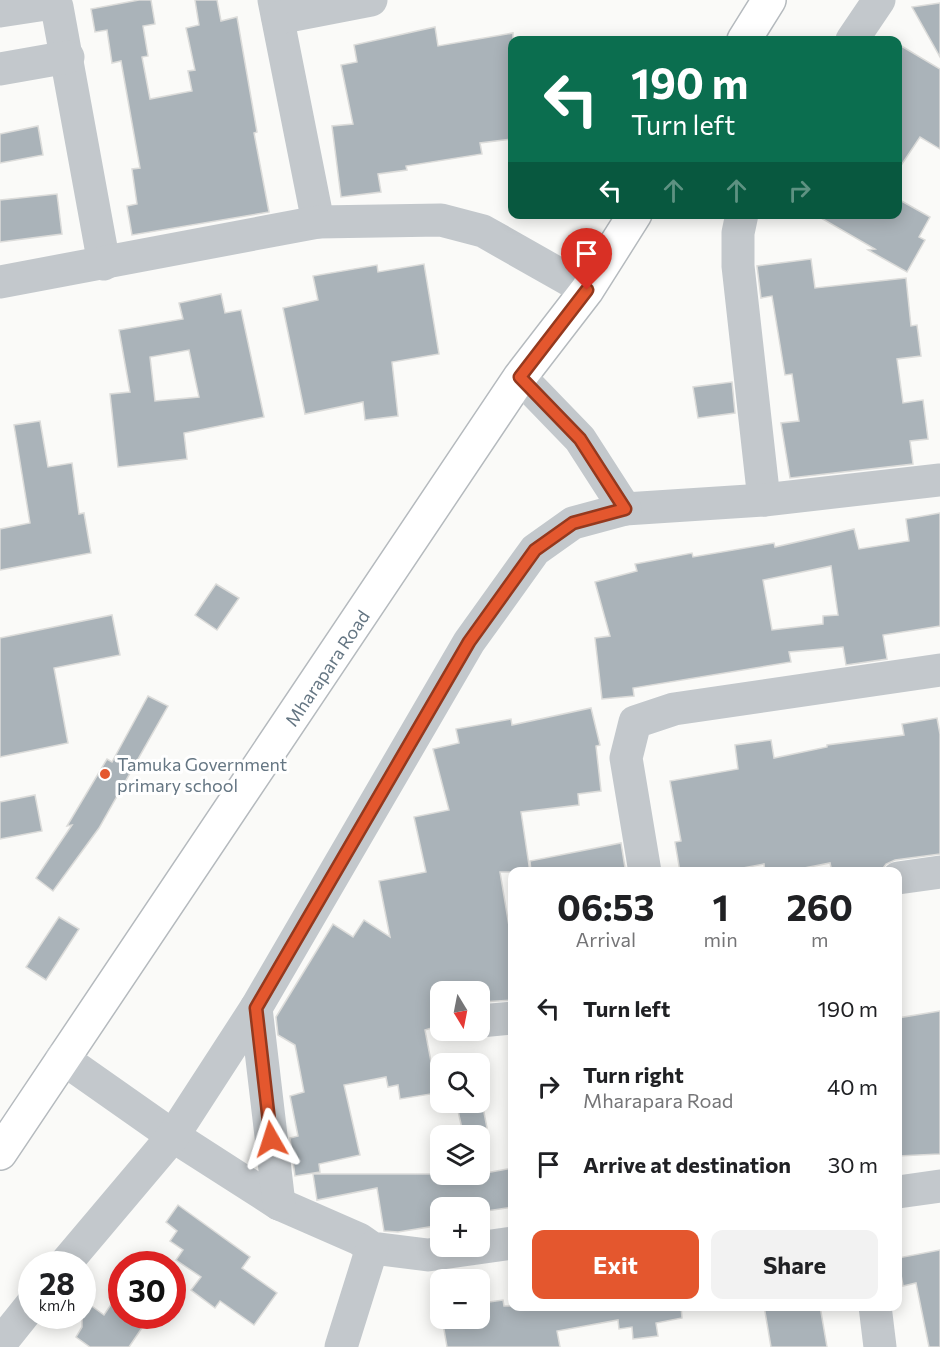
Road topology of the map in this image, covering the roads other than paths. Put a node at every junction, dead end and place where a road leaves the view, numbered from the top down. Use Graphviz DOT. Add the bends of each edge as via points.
graph roads {
  1 [pos="371,0"];
  2 [pos="769,0"];
  3 [pos="879,0"];
  4 [pos="276,9"];
  5 [pos="0,11"];
  6 [pos="746,36"];
  7 [pos="855,36"];
  8 [pos="68,57"];
  9 [pos="0,69"];
  10 [pos="632,219"];
  11 [pos="741,219"];
  12 [pos="318,222"];
  13 [pos="104,264"];
  14 [pos="0,282"];
  15 [pos="587,290"];
  16 [pos="520,377"];
  17 [pos="940,480"];
  18 [pos="764,500"];
  19 [pos="625,509"];
  20 [pos="940,670"];
  21 [pos="644,867"];
  22 [pos="940,872"];
  23 [pos="902,877"];
  24 [pos="256,1008"];
  25 [pos="508,1018"];
  26 [pos="490,1020"];
  27 [pos="62,1058"];
  28 [pos="173,1137"];
  29 [pos="0,1153"];
  30 [pos="940,1186"];
  31 [pos="902,1191"];
  32 [pos="279,1204"];
  33 [pos="508,1244"];
  34 [pos="372,1248"];
  35 [pos="76,1251"];
  36 [pos="876,1311"];
  37 [pos="18,1322"];
  38 [pos="0,1344"];
  39 [pos="341,1347"];
  40 [pos="880,1347"];
  1 -- 4 [label="street"];
  2 -- 6 [label="main road"];
  3 -- 7 [label="street"];
  4 -- 12 [label="street"];
  5 -- 8 [label="street" via="46,4 57,7"];
  8 -- 9 [label="street"];
  8 -- 13 [label="street"];
  10 -- 15 [label="main road, Mharapara Road"];
  11 -- 18 [label="street" via="738,266"];
  12 -- 13 [label="street"];
  12 -- 15 [label="street" via="441,220 483,231"];
  13 -- 14 [label="street"];
  15 -- 16 [label="main road, Mharapara Road"];
  16 -- 19 [label="street" via="580,439"];
  16 -- 27 [label="main road, Mharapara Road"];
  17 -- 18 [label="street"];
  18 -- 19 [label="street"];
  19 -- 24 [label="street" via="573,523 535,550 469,642"];
  20 -- 21 [label="street" via="674,709 635,722 626,758"];
  22 -- 23 [label="street"];
  24 -- 28 [label="street"];
  24 -- 32 [label="street"];
  25 -- 26 [label="street"];
  27 -- 28 [label="street"];
  27 -- 29 [label="main road, Mharapara Road"];
  28 -- 32 [label="street"];
  28 -- 35 [label="street"];
  30 -- 31 [label="street"];
  32 -- 34 [label="street"];
  33 -- 34 [label="street" via="428,1255"];
  34 -- 39 [label="street"];
  36 -- 40 [label="street"];
  37 -- 38 [label="street"];
}
